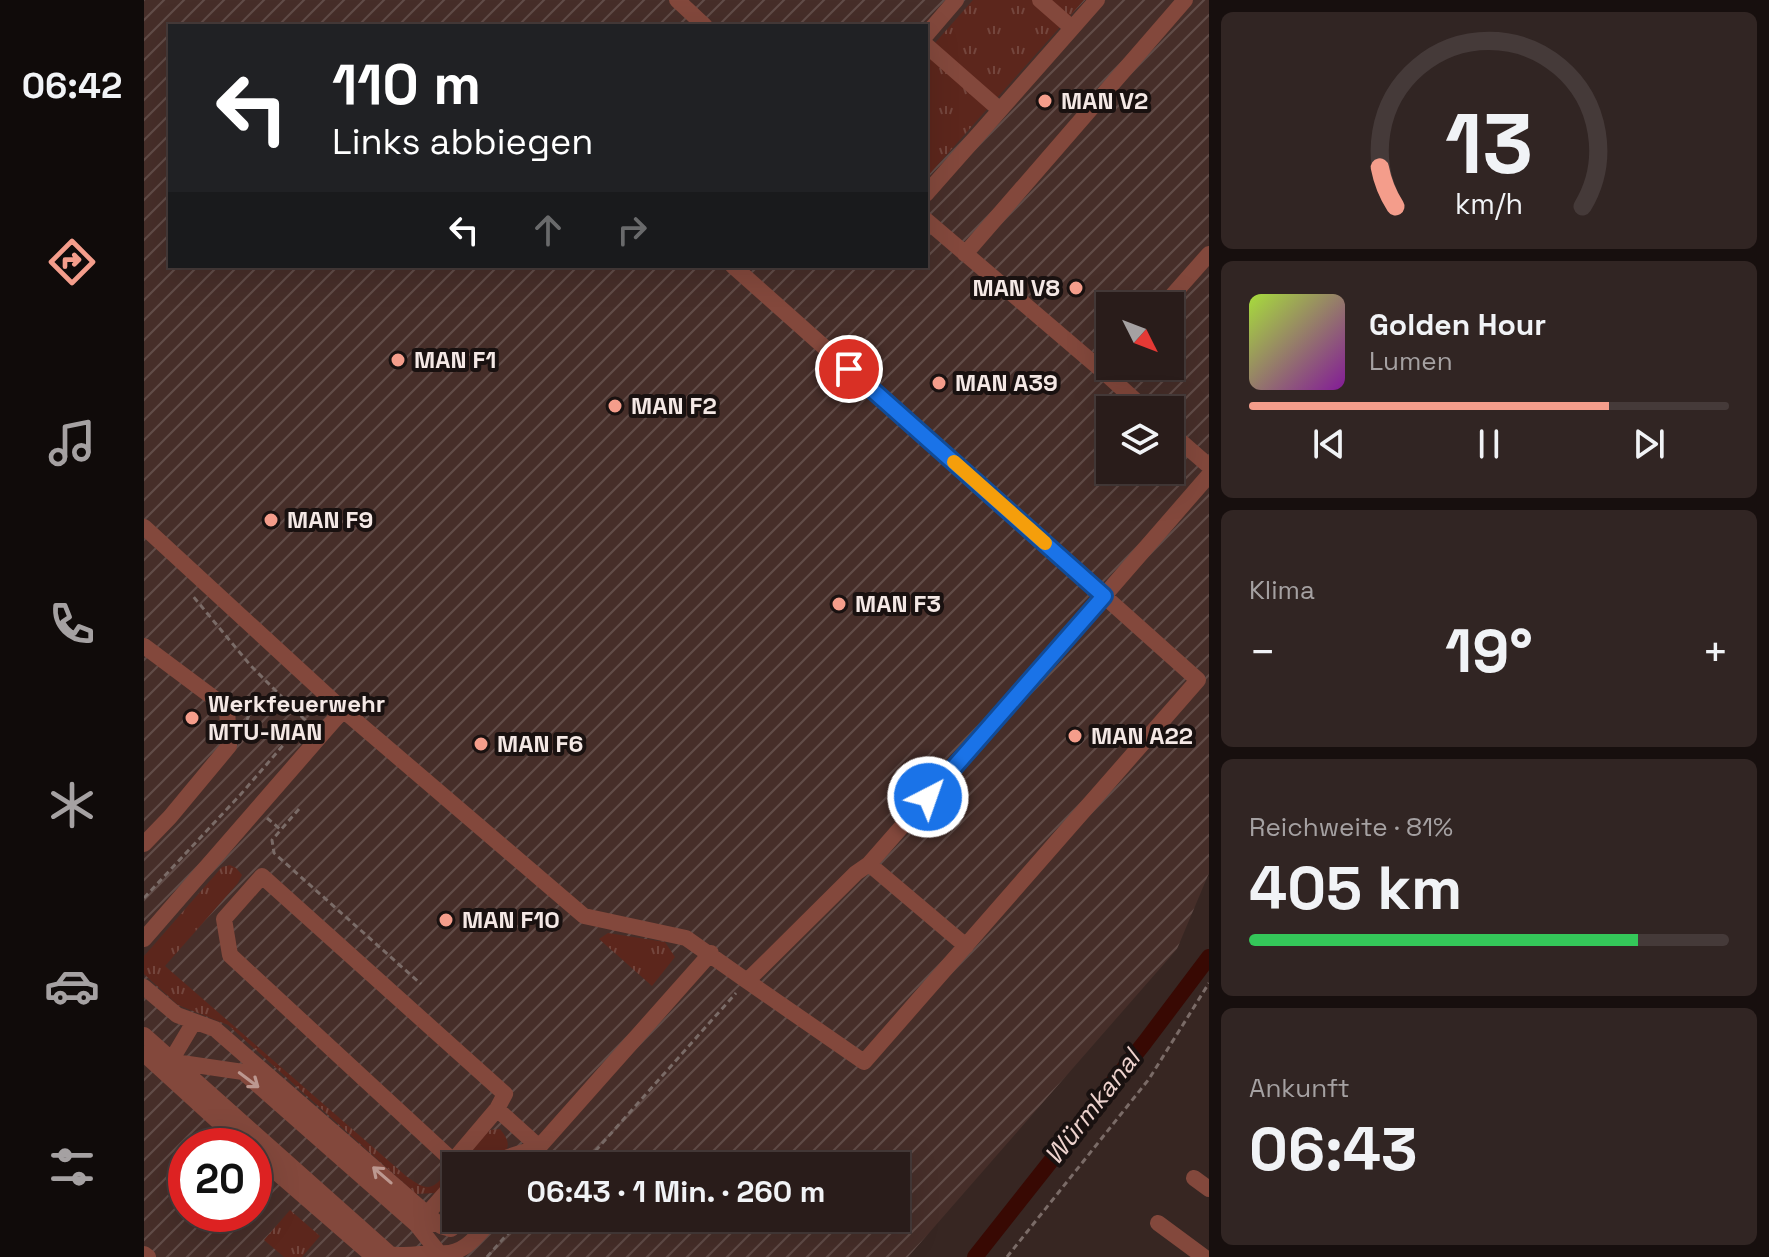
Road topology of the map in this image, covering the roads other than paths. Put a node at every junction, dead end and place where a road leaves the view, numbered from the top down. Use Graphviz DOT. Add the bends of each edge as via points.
graph roads {
  1 [pos="677,0"];
  2 [pos="956,0"];
  3 [pos="1040,0"];
  4 [pos="1097,0"];
  5 [pos="1185,0"];
  6 [pos="703,24"];
  7 [pos="1072,28"];
  8 [pos="928,33"];
  9 [pos="928,47"];
  10 [pos="1000,110"];
  11 [pos="928,192"];
  12 [pos="928,222"];
  13 [pos="965,254"];
  14 [pos="1209,254"];
  15 [pos="735,268"];
  16 [pos="1175,292"];
  17 [pos="1096,360"];
  18 [pos="1118,380"];
  19 [pos="1133,396"];
  20 [pos="1184,444"];
  21 [pos="1207,463"];
  22 [pos="144,527"];
  23 [pos="1104,596"];
  24 [pos="144,646"];
  25 [pos="1204,682"];
  26 [pos="343,710"];
  27 [pos="144,844"];
  28 [pos="869,864"];
  29 [pos="144,939"];
  30 [pos="966,946"];
  31 [pos="711,953"];
  32 [pos="747,981"];
  33 [pos="144,987"];
  34 [pos="194,1022"];
  35 [pos="144,1035"];
  36 [pos="144,1054"];
  37 [pos="173,1061"];
  38 [pos="497,1109"];
  39 [pos="220,1128"];
  40 [pos="539,1147"];
  41 [pos="443,1152"];
  42 [pos="464,1152"];
  43 [pos="531,1152"];
  44 [pos="539,1152"];
  45 [pos="272,1169"];
  46 [pos="1201,1175"];
  47 [pos="1209,1189"];
  48 [pos="442,1197"];
  49 [pos="427,1214"];
  50 [pos="1158,1223"];
  51 [pos="441,1226"];
  52 [pos="480,1232"];
  53 [pos="492,1232"];
  54 [pos="439,1255"];
  55 [pos="374,1257"];
  56 [pos="470,1257"];
  57 [pos="1204,1257"];
  1 -- 6 [label="lane"];
  2 -- 8 [label="lane"];
  3 -- 7 [label="lane"];
  4 -- 7 [label="lane"];
  5 -- 13 [label="lane"];
  7 -- 10 [label="lane"];
  9 -- 10 [label="lane"];
  10 -- 11 [label="lane"];
  12 -- 13 [label="lane"];
  13 -- 17 [label="lane"];
  14 -- 16 [label="lane"];
  15 -- 23 [label="lane"];
  18 -- 19 [label="lane"];
  20 -- 21 [label="lane"];
  21 -- 23 [label="lane"];
  22 -- 26 [label="lane"];
  23 -- 25 [label="lane"];
  23 -- 28 [label="lane"];
  24 -- 27 [label="lane" via="227,708 229,746"];
  25 -- 30 [label="lane"];
  26 -- 29 [label="lane"];
  26 -- 31 [label="lane" via="584,916 675,933"];
  28 -- 30 [label="lane"];
  28 -- 32 [label="lane"];
  30 -- 32 [label="lane" via="864,1062"];
  31 -- 32 [label="lane"];
  31 -- 40 [label="lane"];
  33 -- 34 [label="lane" via="177,1015"];
  34 -- 37 [label="lane"];
  49 -- 34 [label="lane, one-way" via="215,1029"];
  35 -- 37 [label="lane"];
  36 -- 39 [label="lane"];
  37 -- 54 [label="lane" via="390,1254"];
  37 -- 54 [label="lane, one-way" via="243,1072 417,1225"];
  38 -- 40 [label="lane"];
  38 -- 41 [label="lane" via="505,1094 262,876 224,919 230,955"];
  38 -- 42 [label="lane"];
  40 -- 43 [label="lane"];
  40 -- 44 [label="lane"];
  45 -- 55 [label="lane"];
  46 -- 47 [label="lane"];
  48 -- 49 [label="lane"];
  49 -- 51 [label="lane"];
  49 -- 54 [label="lane"];
  50 -- 57 [label="lane"];
  52 -- 54 [label="lane" via="464,1249"];
  53 -- 56 [label="lane"];
}
